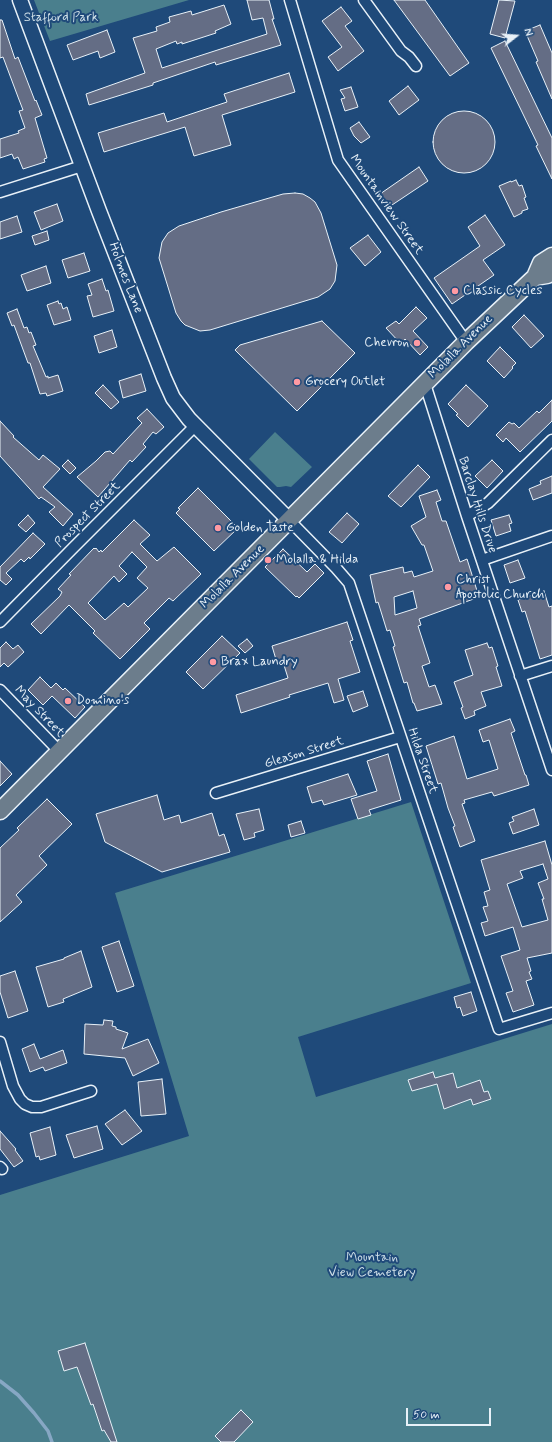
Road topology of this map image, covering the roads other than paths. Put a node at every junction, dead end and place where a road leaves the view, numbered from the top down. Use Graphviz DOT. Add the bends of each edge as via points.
graph roads {
  1 [pos="20,0"];
  2 [pos="364,0"];
  3 [pos="294,1"];
  4 [pos="416,66"];
  5 [pos="82,166"];
  6 [pos="0,192"];
  7 [pos="552,256"];
  8 [pos="552,273"];
  9 [pos="535,276"];
  10 [pos="466,342"];
  11 [pos="425,384"];
  12 [pos="195,426"];
  13 [pos="552,440"];
  14 [pos="467,516"];
  15 [pos="289,520"];
  16 [pos="552,536"];
  17 [pos="482,560"];
  18 [pos="0,622"];
  19 [pos="552,666"];
  20 [pos="520,676"];
  21 [pos="0,690"];
  22 [pos="400,737"];
  23 [pos="59,751"];
  24 [pos="552,770"];
  25 [pos="216,793"];
  26 [pos="0,811"];
  27 [pos="552,1013"];
  28 [pos="0,1042"];
  29 [pos="91,1091"];
  1 -- 5 [label="street, Holmes Lane"];
  2 -- 4 [label="street" via="401,51"];
  3 -- 10 [label="street, Mountainview Street" via="338,160"];
  5 -- 6 [label="street"];
  5 -- 12 [label="street, Holmes Lane" via="168,387 180,408"];
  7 -- 9 [label="main road, Molalla Avenue" via="541,263"];
  8 -- 9 [label="main road"];
  9 -- 10 [label="main road, Molalla Avenue"];
  10 -- 11 [label="main road, Molalla Avenue"];
  11 -- 14 [label="street, Barclay Hills Drive"];
  11 -- 15 [label="main road, Molalla Avenue"];
  12 -- 15 [label="street, Holmes Lane"];
  12 -- 18 [label="street, Prospect Street"];
  13 -- 14 [label="street" via="488,503"];
  14 -- 17 [label="street, Barclay Hills Drive"];
  15 -- 22 [label="street, Hilda Street" via="349,583"];
  15 -- 23 [label="main road, Molalla Avenue"];
  16 -- 17 [label="street"];
  17 -- 20 [label="street, Barclay Hills Drive"];
  19 -- 20 [label="street"];
  20 -- 24 [label="street, Barclay Hills Drive"];
  21 -- 23 [label="street, May Street"];
  22 -- 25 [label="street, Gleason Street"];
  22 -- 27 [label="street, Hilda Street" via="499,1029"];
  23 -- 26 [label="main road, Molalla Avenue"];
  28 -- 29 [label="street" via="12,1086 25,1104 41,1107"];
}
